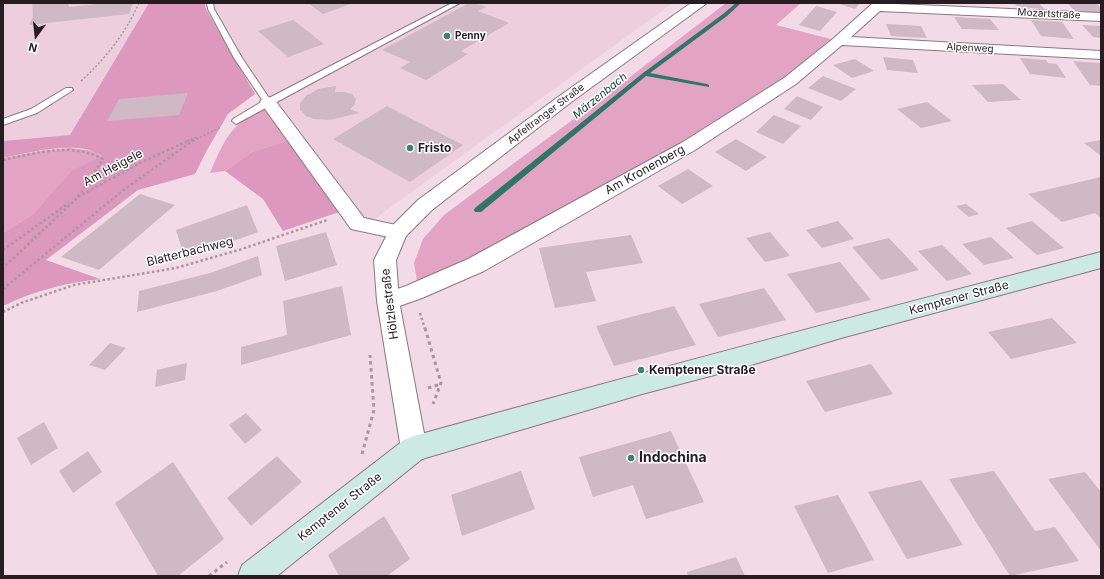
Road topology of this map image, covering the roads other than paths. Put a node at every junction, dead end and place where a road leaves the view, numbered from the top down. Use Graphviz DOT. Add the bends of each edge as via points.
graph roads {
  1 [pos="210,3"];
  2 [pos="457,3"];
  3 [pos="700,3"];
  4 [pos="879,5"];
  5 [pos="1101,17"];
  6 [pos="839,42"];
  7 [pos="1101,55"];
  8 [pos="69,90"];
  9 [pos="268,102"];
  10 [pos="236,121"];
  11 [pos="3,122"];
  12 [pos="398,232"];
  13 [pos="1101,260"];
  14 [pos="388,301"];
  15 [pos="412,441"];
  16 [pos="253,576"];
  1 -- 9 [label="lane" via="210,9 238,58"];
  2 -- 9 [label="lane"];
  3 -- 12 [label="street, Apfeltranger Straße" via="551,109 425,205"];
  4 -- 5 [label="street, Mozartstraße"];
  4 -- 6 [label="street, Am Kronenberg"];
  6 -- 7 [label="street, Alpenweg"];
  6 -- 14 [label="street, Am Kronenberg" via="790,81 689,146 476,265"];
  8 -- 11 [label="lane" via="34,111"];
  9 -- 10 [label="lane"];
  9 -- 12 [label="street" via="358,224"];
  12 -- 14 [label="street, Hölzlestraße" via="385,260"];
  13 -- 15 [label="main road, Kemptener Straße" via="740,358"];
  14 -- 15 [label="street, Hölzlestraße"];
  15 -- 16 [label="main road, Kemptener Straße"];
}
